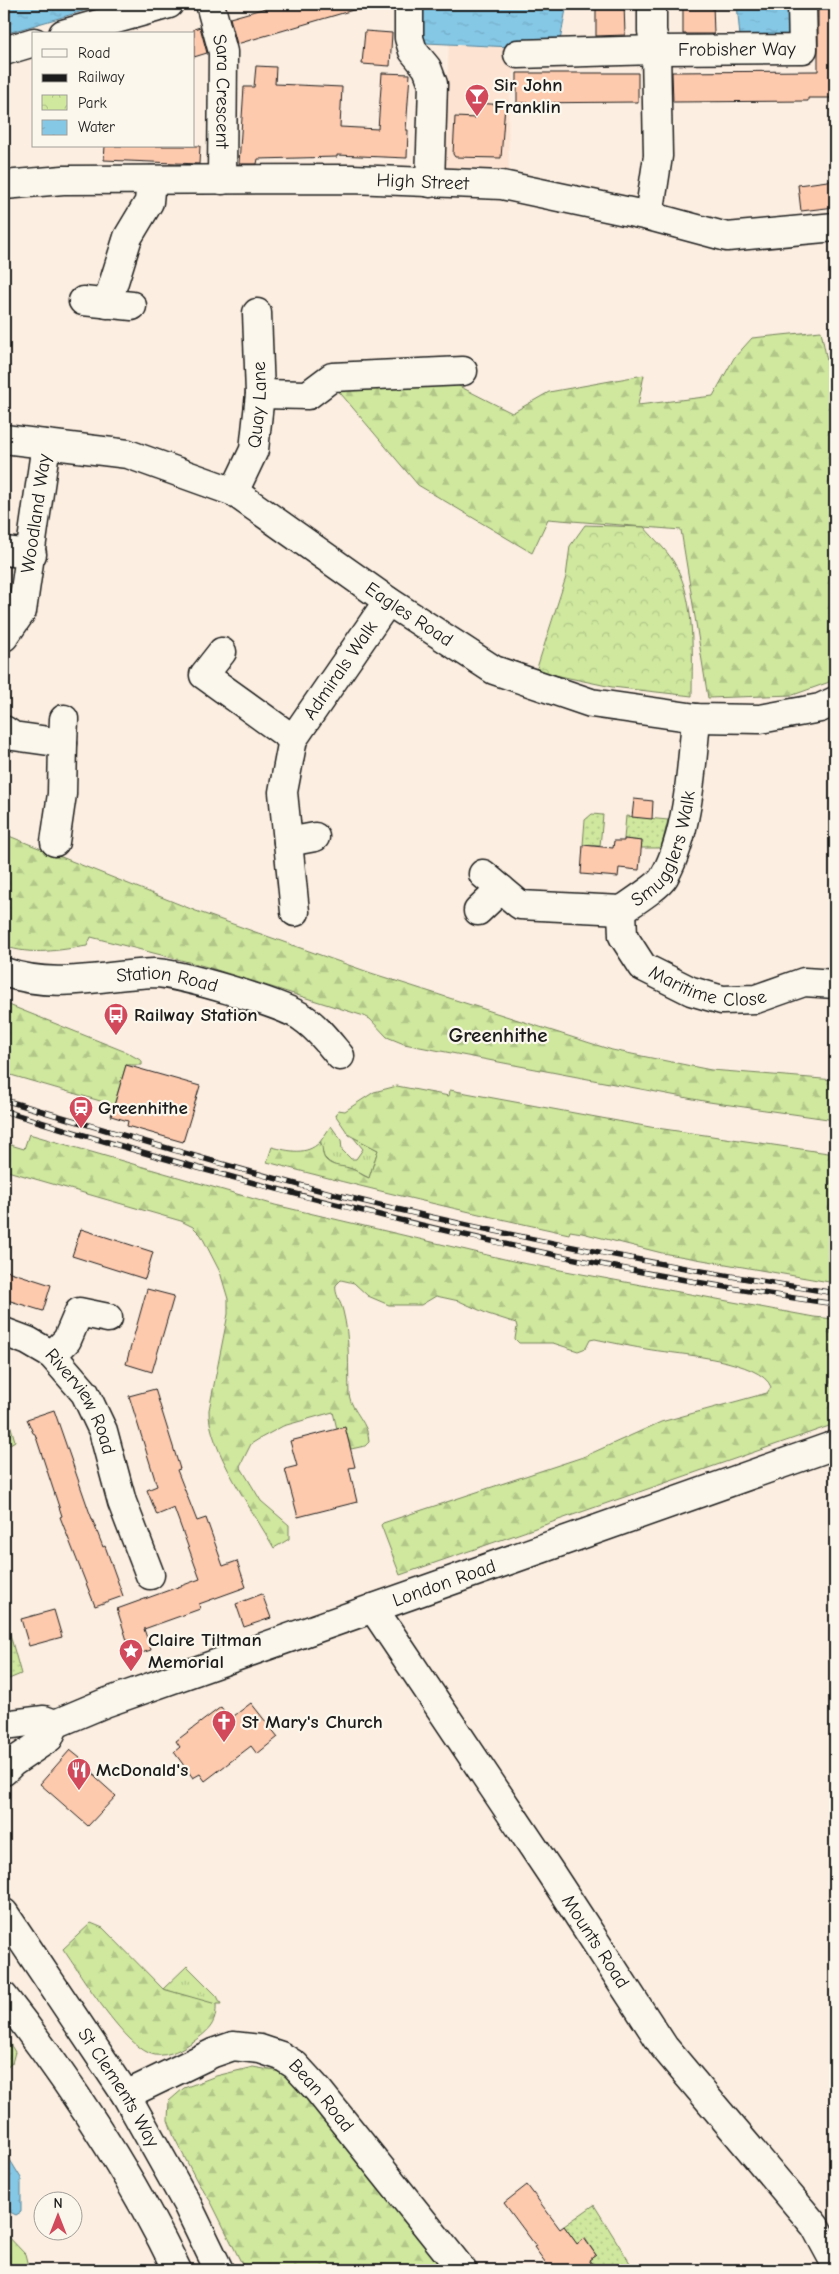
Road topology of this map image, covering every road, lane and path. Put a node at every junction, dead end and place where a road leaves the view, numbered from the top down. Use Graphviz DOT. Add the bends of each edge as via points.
graph roads {
  1 [pos="169,4"];
  2 [pos="210,4"];
  3 [pos="409,4"];
  4 [pos="652,4"];
  5 [pos="802,4"];
  6 [pos="70,32"];
  7 [pos="32,43"];
  8 [pos="656,50"];
  9 [pos="4,51"];
  10 [pos="518,54"];
  11 [pos="151,180"];
  12 [pos="222,180"];
  13 [pos="430,183"];
  14 [pos="4,184"];
  15 [pos="649,216"];
  16 [pos="835,227"];
  17 [pos="108,304"];
  18 [pos="257,313"];
  19 [pos="463,371"];
  20 [pos="260,394"];
  21 [pos="4,439"];
  22 [pos="46,444"];
  23 [pos="234,492"];
  24 [pos="4,551"];
  25 [pos="32,554"];
  26 [pos="388,601"];
  27 [pos="4,637"];
  28 [pos="222,652"];
  29 [pos="835,701"];
  30 [pos="696,718"];
  31 [pos="4,730"];
  32 [pos="293,739"];
  33 [pos="315,837"];
  34 [pos="56,842"];
  35 [pos="288,842"];
  36 [pos="622,910"];
  37 [pos="478,911"];
  38 [pos="295,912"];
  39 [pos="4,972"];
  40 [pos="835,984"];
  41 [pos="340,1056"];
  42 [pos="108,1318"];
  43 [pos="4,1332"];
  44 [pos="52,1355"];
  45 [pos="835,1445"];
  46 [pos="150,1575"];
  47 [pos="373,1608"];
  48 [pos="55,1724"];
  49 [pos="4,1725"];
  50 [pos="4,1771"];
  51 [pos="4,1913"];
  52 [pos="4,1997"];
  53 [pos="126,2095"];
  54 [pos="835,2263"];
  55 [pos="177,2270"];
  56 [pos="220,2270"];
  57 [pos="462,2270"];
  1 -- 6 [label="street"];
  2 -- 12 [label="street, Sara Crescent" via="223,52"];
  3 -- 13 [label="street" via="409,38 433,84"];
  4 -- 8 [label="street, Frobisher Way"];
  5 -- 8 [label="street, Frobisher Way" via="803,49"];
  7 -- 9 [label="street"];
  8 -- 10 [label="street, Frobisher Way"];
  8 -- 15 [label="street, Frobisher Way" via="658,165"];
  11 -- 12 [label="street, High Street"];
  11 -- 14 [label="street, High Street"];
  11 -- 17 [label="street" via="149,202 128,236"];
  12 -- 13 [label="street, High Street" via="352,179"];
  13 -- 15 [label="street, High Street" via="520,188"];
  15 -- 16 [label="street, High Street" via="727,237"];
  18 -- 20 [label="street, Quay Lane"];
  19 -- 20 [label="street" via="332,377 308,395"];
  20 -- 23 [label="street, Quay Lane" via="254,450"];
  21 -- 22 [label="street, Eagles Road"];
  22 -- 23 [label="street, Eagles Road" via="128,454"];
  22 -- 25 [label="street, Woodland Way"];
  23 -- 26 [label="street, Eagles Road"];
  24 -- 25 [label="street"];
  25 -- 27 [label="street, Woodland Way" via="22,611"];
  26 -- 30 [label="street, Eagles Road" via="494,670 591,703"];
  26 -- 32 [label="street, Admirals Walk"];
  28 -- 32 [label="street, Admirals Walk" via="197,684"];
  29 -- 30 [label="street, Eagles Road" via="820,708 760,719"];
  30 -- 36 [label="street, Smugglers Walk" via="690,788 679,838 664,878"];
  31 -- 34 [label="street" via="13,736 64,731 62,794"];
  32 -- 35 [label="street, Admirals Walk" via="283,792"];
  33 -- 35 [label="street"];
  35 -- 38 [label="street, Admirals Walk"];
  36 -- 37 [label="street, Smugglers Walk" via="520,904 492,881"];
  36 -- 40 [label="street, Maritime Close" via="623,936 643,967 691,991 722,1000 756,999 804,982"];
  39 -- 41 [label="street, Station Road" via="27,979 61,981 156,973 177,976 280,1007 302,1017"];
  42 -- 44 [label="street" via="79,1312 67,1340"];
  43 -- 44 [label="street, Riverview Road"];
  44 -- 46 [label="street, Riverview Road" via="85,1394 103,1431 122,1502"];
  45 -- 47 [label="street, London Road"];
  47 -- 48 [label="street, London Road"];
  47 -- 54 [label="street, Mounts Road" via="664,2047 815,2226"];
  48 -- 49 [label="street, London Road" via="44,1720"];
  48 -- 50 [label="street" via="49,1738"];
  51 -- 53 [label="street, St Clements Way"];
  52 -- 55 [label="street, St Clements Way" via="108,2143"];
  53 -- 56 [label="street, St Clements Way"];
  53 -- 57 [label="street, Bean Road" via="233,2046 260,2049 281,2056 295,2065 318,2090"];
}
